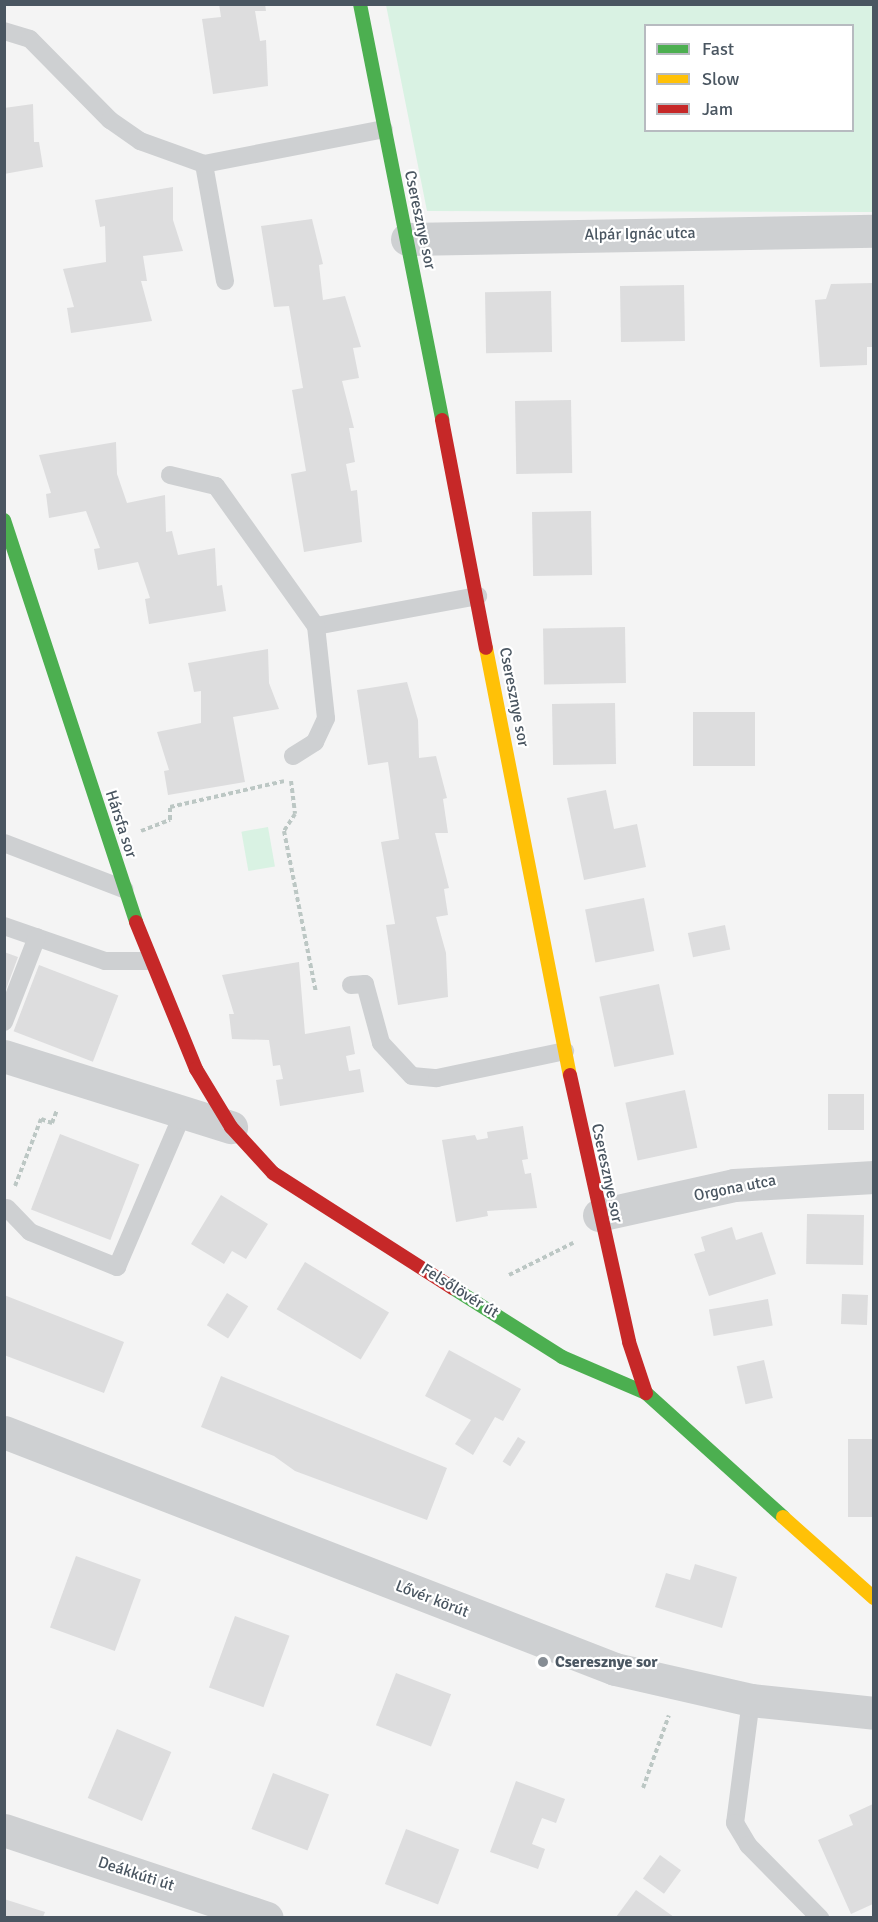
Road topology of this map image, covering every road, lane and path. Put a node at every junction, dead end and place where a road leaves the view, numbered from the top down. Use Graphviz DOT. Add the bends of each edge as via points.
graph roads {
  1 [pos="360,4"];
  2 [pos="4,31"];
  3 [pos="384,129"];
  4 [pos="204,164"];
  5 [pos="873,231"];
  6 [pos="407,239"];
  7 [pos="225,281"];
  8 [pos="170,475"];
  9 [pos="4,520"];
  10 [pos="478,596"];
  11 [pos="316,626"];
  12 [pos="293,756"];
  13 [pos="150,827"];
  14 [pos="4,843"];
  15 [pos="124,889"];
  16 [pos="4,926"];
  17 [pos="37,938"];
  18 [pos="149,961"];
  19 [pos="351,985"];
  20 [pos="316,992"];
  21 [pos="4,1022"];
  22 [pos="565,1052"];
  23 [pos="4,1056"];
  24 [pos="57,1110"];
  25 [pos="184,1111"];
  26 [pos="231,1127"];
  27 [pos="873,1177"];
  28 [pos="7,1208"];
  29 [pos="599,1215"];
  30 [pos="573,1243"];
  31 [pos="509,1275"];
  32 [pos="646,1393"];
  33 [pos="4,1432"];
  34 [pos="873,1598"];
  35 [pos="751,1700"];
  36 [pos="673,1707"];
  37 [pos="873,1713"];
  38 [pos="643,1788"];
  39 [pos="4,1830"];
  40 [pos="267,1917"];
  41 [pos="820,1917"];
  1 -- 3 [label="street, Cseresznye sor"];
  2 -- 4 [label="lane" via="30,39 110,120 140,141"];
  3 -- 4 [label="lane"];
  3 -- 6 [label="street, Cseresznye sor"];
  4 -- 7 [label="lane"];
  5 -- 6 [label="street, Alpár Ignác utca"];
  6 -- 10 [label="street, Cseresznye sor"];
  8 -- 11 [label="lane" via="216,486"];
  9 -- 15 [label="street, Hársfa sor"];
  10 -- 11 [label="lane"];
  10 -- 22 [label="street, Cseresznye sor"];
  11 -- 12 [label="lane" via="326,718 315,742"];
  13 -- 20 [label="path" via="170,820 170,807 291,780 295,814 284,831"];
  14 -- 15 [label="lane"];
  15 -- 18 [label="street, Hársfa sor"];
  16 -- 17 [label="lane"];
  17 -- 18 [label="lane" via="105,961"];
  17 -- 21 [label="lane"];
  18 -- 26 [label="street, Hársfa sor" via="196,1069"];
  19 -- 22 [label="lane" via="365,984 381,1042 412,1076 437,1078"];
  22 -- 29 [label="street, Cseresznye sor"];
  23 -- 25 [label="street, Felsőlövér út"];
  24 -- 28 [label="path" via="52,1123 41,1119"];
  25 -- 26 [label="street, Felsőlövér út"];
  25 -- 28 [label="lane" via="117,1267 30,1232"];
  26 -- 32 [label="street, Felsőlövér út" via="273,1173 569,1361"];
  27 -- 29 [label="street, Orgona utca" via="734,1185"];
  29 -- 32 [label="street, Cseresznye sor"];
  30 -- 31 [label="path"];
  32 -- 34 [label="street, Felsőlövér út"];
  33 -- 35 [label="street, Lővér körút" via="615,1669"];
  35 -- 37 [label="street, Lővér körút"];
  35 -- 41 [label="lane" via="735,1823 748,1845"];
  36 -- 38 [label="path"];
  39 -- 40 [label="street, Deákkúti út"];
}
